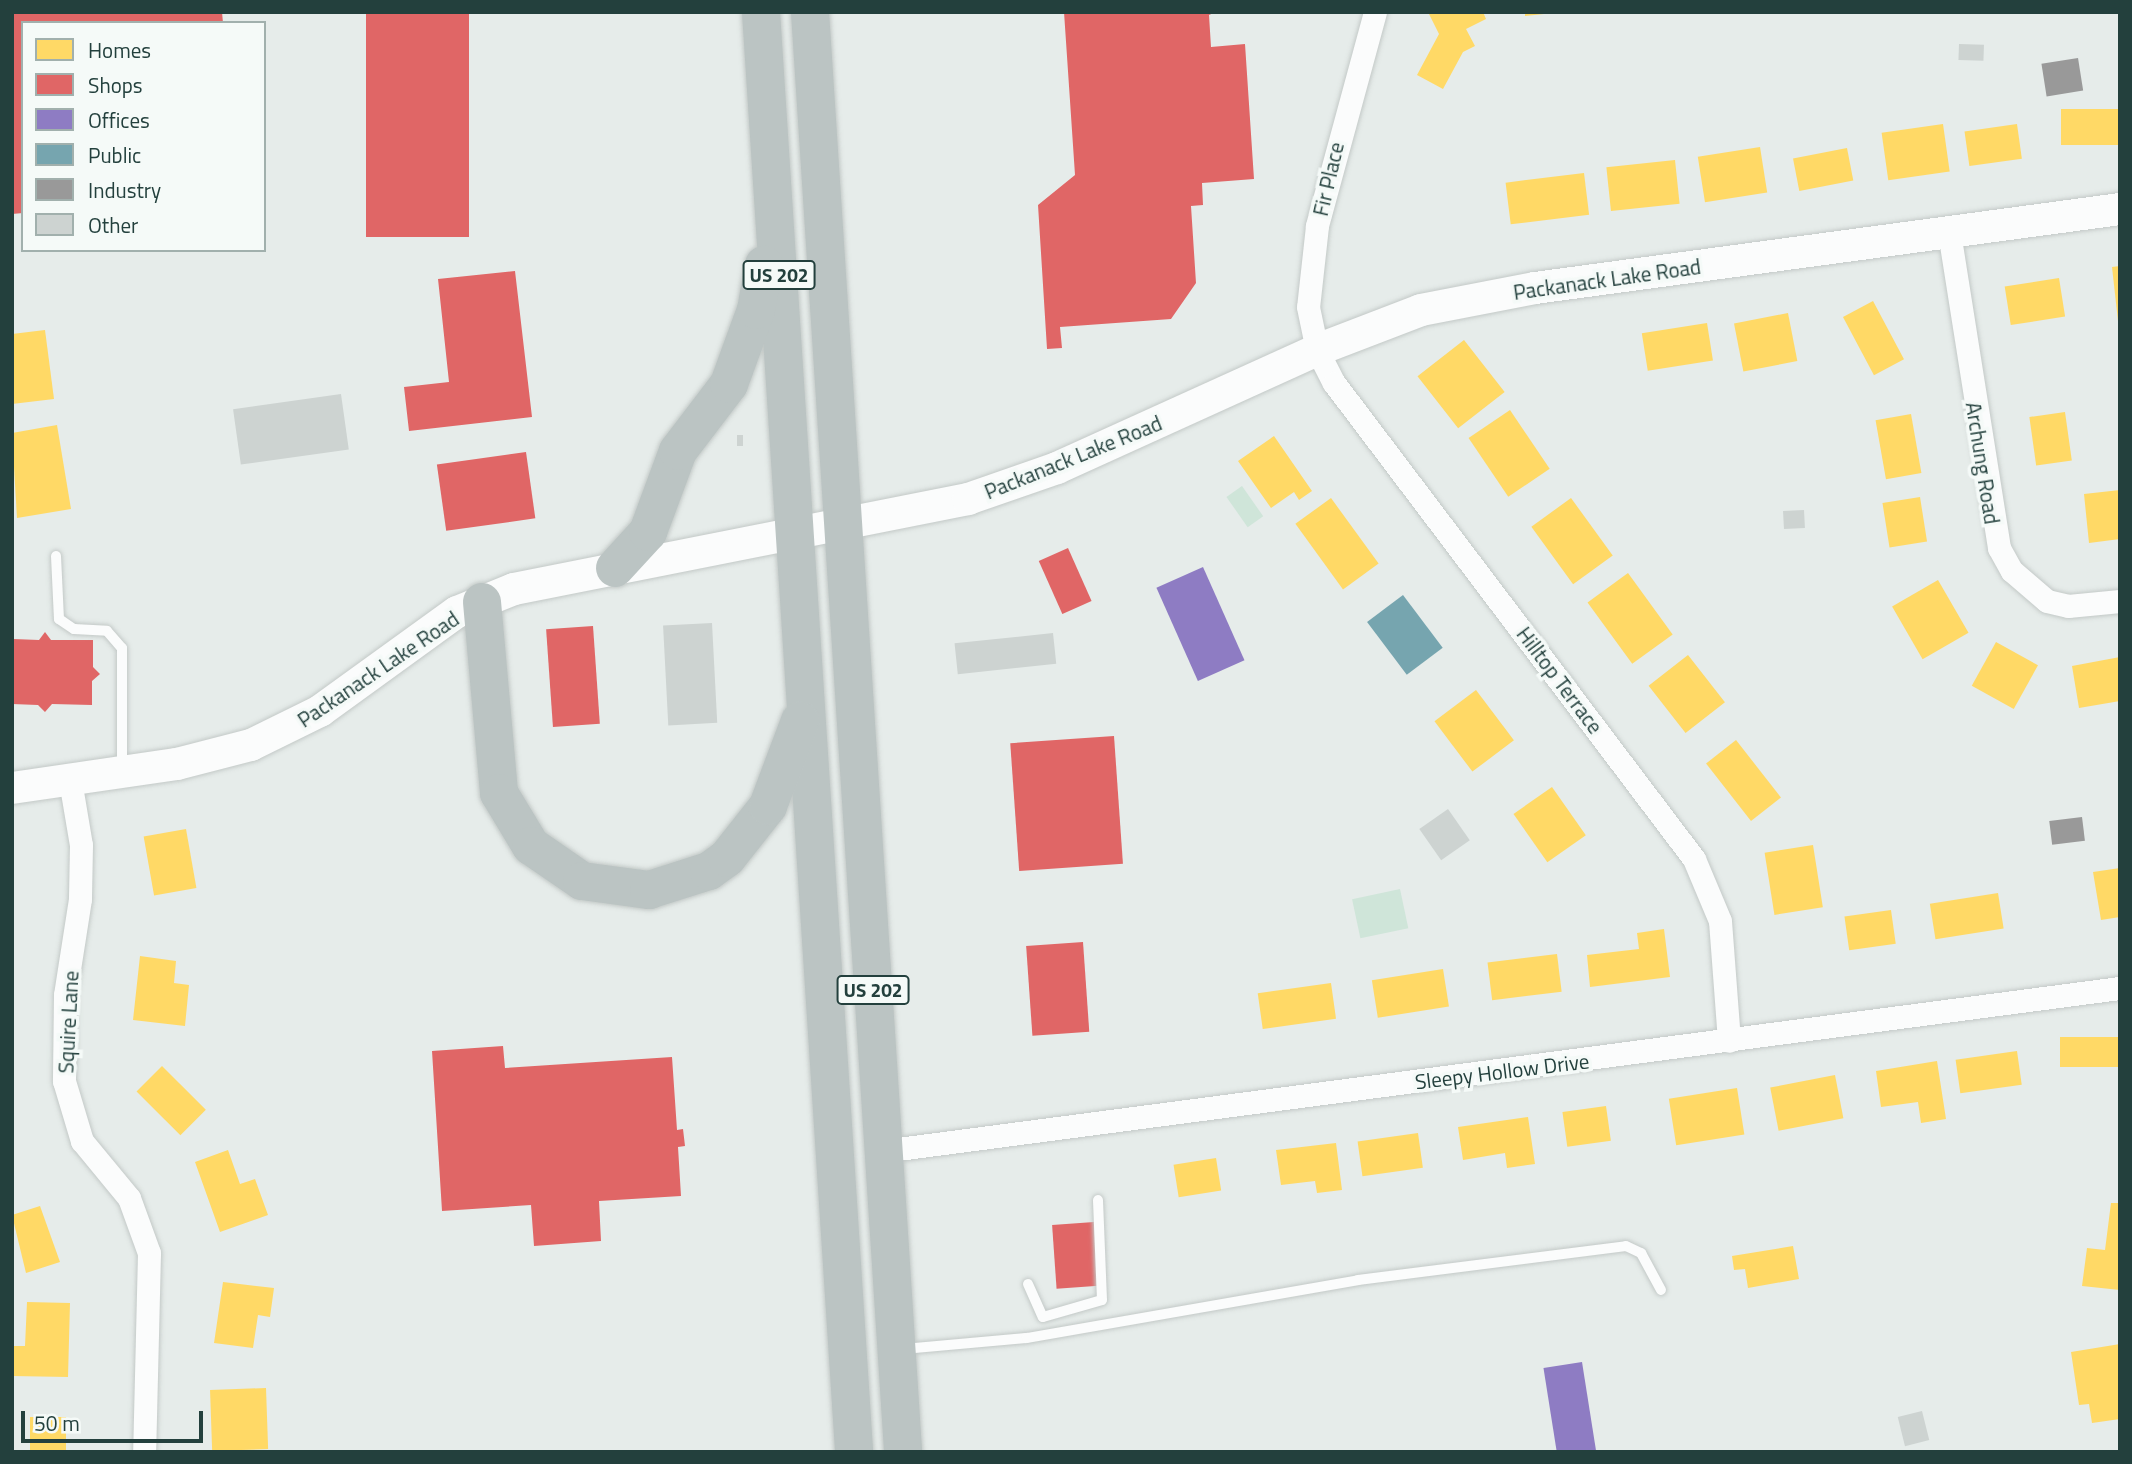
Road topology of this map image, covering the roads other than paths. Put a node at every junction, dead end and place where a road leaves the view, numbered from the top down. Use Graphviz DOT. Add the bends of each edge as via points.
graph roads {
  1 [pos="761,12"];
  2 [pos="810,12"];
  3 [pos="1375,12"];
  4 [pos="774,201"];
  5 [pos="2120,209"];
  6 [pos="1949,232"];
  7 [pos="1317,350"];
  8 [pos="844,528"];
  9 [pos="795,537"];
  10 [pos="56,556"];
  11 [pos="615,568"];
  12 [pos="2120,601"];
  13 [pos="482,602"];
  14 [pos="805,709"];
  15 [pos="122,772"];
  16 [pos="70,780"];
  17 [pos="12,788"];
  18 [pos="2120,988"];
  19 [pos="1729,1041"];
  20 [pos="883,1151"];
  21 [pos="1098,1200"];
  22 [pos="1028,1284"];
  23 [pos="1661,1290"];
  24 [pos="896,1350"];
  25 [pos="144,1452"];
  26 [pos="854,1452"];
  27 [pos="903,1452"];
  1 -- 4 [label="highway, US 202"];
  2 -- 8 [label="highway, US 202"];
  3 -- 7 [label="street, Fir Place" via="1317,226 1308,307"];
  4 -- 9 [label="highway, US 202"];
  4 -- 11 [label="highway" via="757,310 729,384 678,451 648,532"];
  5 -- 6 [label="street, Packanack Lake Road"];
  6 -- 7 [label="street, Packanack Lake Road" via="1463,301"];
  6 -- 12 [label="street, Archung Road" via="1999,548 2012,571 2047,601 2068,606"];
  7 -- 8 [label="street, Packanack Lake Road" via="1023,482"];
  7 -- 19 [label="street, Hilltop Terrace" via="1334,383 1694,859 1720,921"];
  8 -- 9 [label="street, Packanack Lake Road"];
  8 -- 20 [label="highway, US 202"];
  9 -- 11 [label="street, Packanack Lake Road"];
  9 -- 14 [label="highway, US 202"];
  10 -- 15 [label="lane" via="59,619 74,629 107,631 122,648"];
  11 -- 13 [label="street, Packanack Lake Road"];
  13 -- 14 [label="highway" via="499,793 531,846 582,881 649,890 709,871 727,858 768,806"];
  13 -- 15 [label="street, Packanack Lake Road" via="425,633 284,732 215,757"];
  14 -- 26 [label="highway, US 202"];
  15 -- 16 [label="street, Packanack Lake Road"];
  16 -- 17 [label="street, Packanack Lake Road"];
  16 -- 25 [label="street, Squire Lane" via="81,845 80,899 65,995 64,1081 82,1141 129,1198 149,1253"];
  18 -- 19 [label="street, Sleepy Hollow Drive"];
  19 -- 20 [label="street, Sleepy Hollow Drive"];
  20 -- 24 [label="highway, US 202"];
  21 -- 22 [label="lane" via="1102,1300 1043,1317"];
  23 -- 24 [label="lane" via="1641,1253 1626,1246 1358,1280 1027,1338"];
  24 -- 27 [label="highway, US 202"];
}
